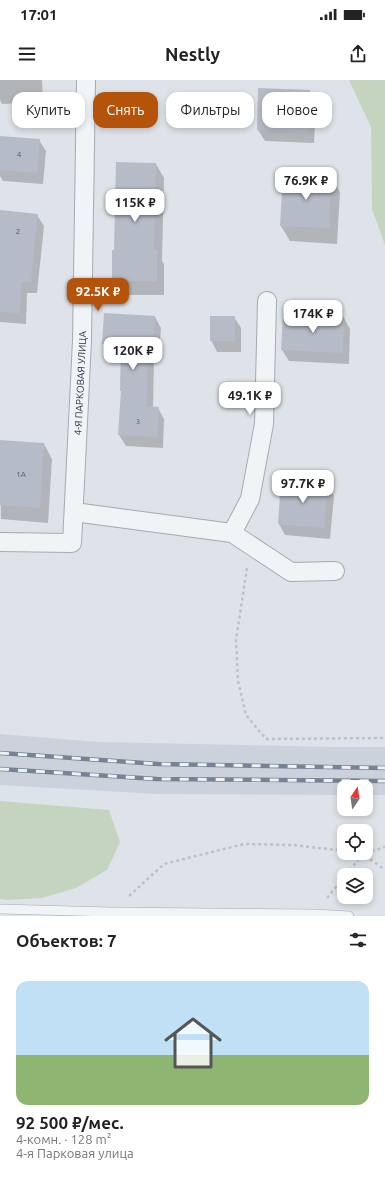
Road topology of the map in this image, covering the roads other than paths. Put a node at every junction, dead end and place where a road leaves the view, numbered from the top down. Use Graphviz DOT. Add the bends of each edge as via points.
graph roads {
  1 [pos="86,80"];
  2 [pos="267,301"];
  3 [pos="74,512"];
  4 [pos="238,538"];
  5 [pos="0,542"];
  6 [pos="335,571"];
  7 [pos="0,909"];
  8 [pos="349,916"];
  1 -- 3 [label="street, 4-Я ПАРКОВАЯ УЛИЦА" via="82,341"];
  2 -- 4 [label="street" via="264,424 250,499"];
  3 -- 4 [label="street"];
  3 -- 5 [label="street, 4-Я ПАРКОВАЯ УЛИЦА" via="72,543"];
  4 -- 6 [label="street" via="291,572"];
  7 -- 8 [label="lane"];
}
